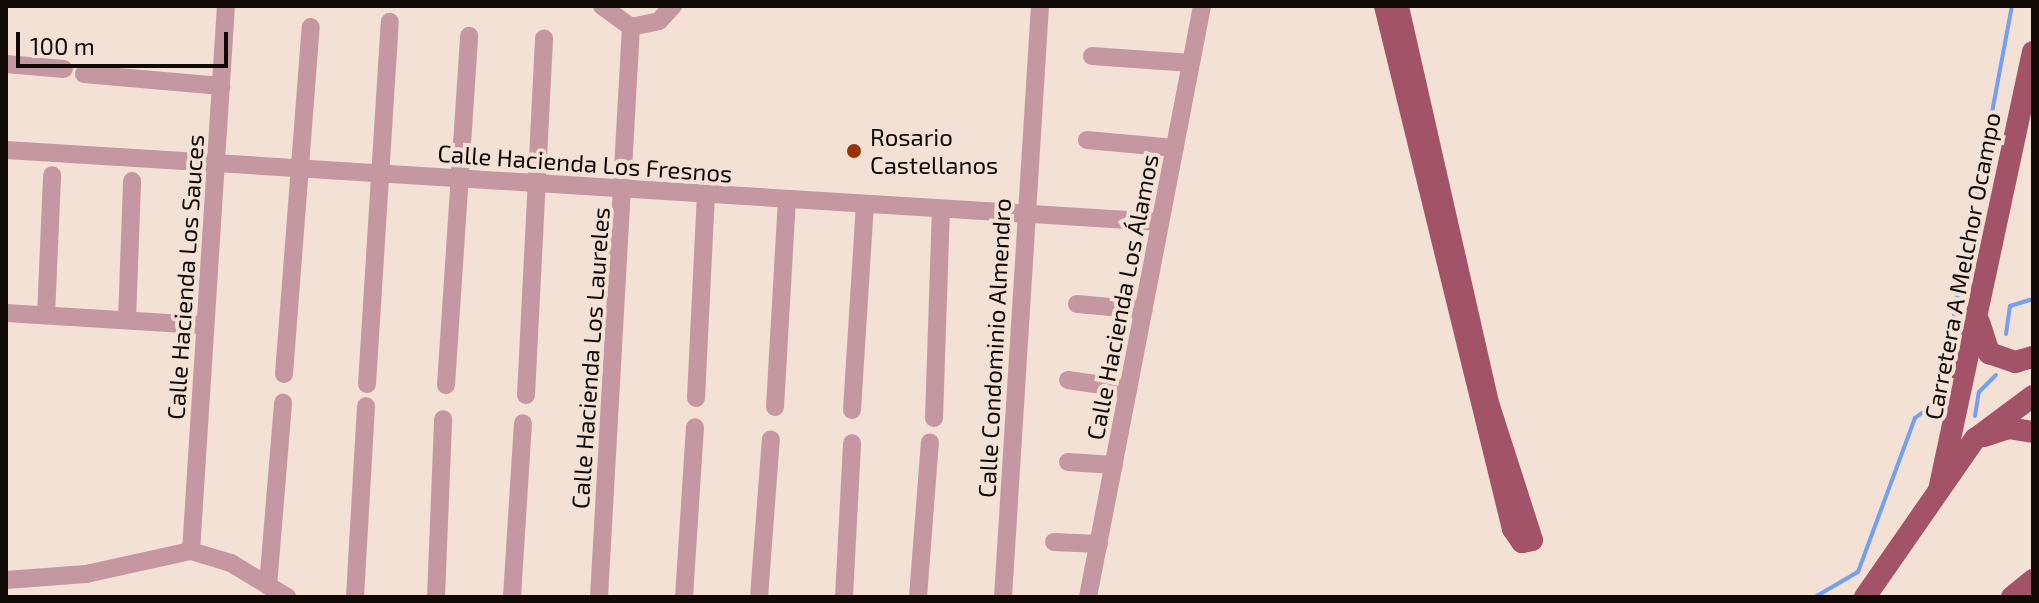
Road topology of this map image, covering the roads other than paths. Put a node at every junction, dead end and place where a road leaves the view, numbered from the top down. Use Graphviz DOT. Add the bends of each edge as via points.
graph roads {
  1 [pos="226,6"];
  2 [pos="602,6"];
  3 [pos="673,6"];
  4 [pos="1031,6"];
  5 [pos="1040,6"];
  6 [pos="1202,6"];
  7 [pos="1385,6"];
  8 [pos="1398,6"];
  9 [pos="390,22"];
  10 [pos="311,27"];
  11 [pos="631,27"];
  12 [pos="469,36"];
  13 [pos="544,38"];
  14 [pos="2033,52"];
  15 [pos="1092,56"];
  16 [pos="1191,63"];
  17 [pos="6,64"];
  18 [pos="64,69"];
  19 [pos="84,74"];
  20 [pos="221,86"];
  21 [pos="1087,140"];
  22 [pos="1175,148"];
  23 [pos="6,150"];
  24 [pos="216,164"];
  25 [pos="302,169"];
  26 [pos="381,174"];
  27 [pos="52,175"];
  28 [pos="458,179"];
  29 [pos="132,181"];
  30 [pos="536,184"];
  31 [pos="625,190"];
  32 [pos="706,196"];
  33 [pos="787,200"];
  34 [pos="865,205"];
  35 [pos="941,209"];
  36 [pos="1026,215"];
  37 [pos="1160,222"];
  38 [pos="1077,304"];
  39 [pos="1144,310"];
  40 [pos="6,313"];
  41 [pos="1979,313"];
  42 [pos="46,315"];
  43 [pos="127,320"];
  44 [pos="205,325"];
  45 [pos="2033,357"];
  46 [pos="284,374"];
  47 [pos="1068,380"];
  48 [pos="367,384"];
  49 [pos="446,385"];
  50 [pos="1128,389"];
  51 [pos="526,395"];
  52 [pos="2033,396"];
  53 [pos="696,398"];
  54 [pos="283,403"];
  55 [pos="366,406"];
  56 [pos="775,407"];
  57 [pos="852,410"];
  58 [pos="934,418"];
  59 [pos="443,419"];
  60 [pos="523,423"];
  61 [pos="695,427"];
  62 [pos="2033,432"];
  63 [pos="771,439"];
  64 [pos="1975,439"];
  65 [pos="930,442"];
  66 [pos="852,443"];
  67 [pos="1068,462"];
  68 [pos="1114,465"];
  69 [pos="1939,490"];
  70 [pos="1054,542"];
  71 [pos="1099,544"];
  72 [pos="191,551"];
  73 [pos="6,580"];
  74 [pos="2033,580"];
  75 [pos="268,586"];
  76 [pos="287,597"];
  77 [pos="355,597"];
  78 [pos="436,597"];
  79 [pos="512,597"];
  80 [pos="599,597"];
  81 [pos="684,597"];
  82 [pos="759,597"];
  83 [pos="844,597"];
  84 [pos="918,597"];
  85 [pos="1003,597"];
  86 [pos="1088,597"];
  87 [pos="1865,597"];
  88 [pos="2012,597"];
  1 -- 20 [label="street, Calle Hacienda Los Sauces"];
  2 -- 11 [label="street"];
  3 -- 11 [label="street" via="659,21"];
  4 -- 5 [label="street"];
  5 -- 36 [label="street, Calle Condominio Almendro"];
  6 -- 16 [label="street, Calle Hacienda Los Álamos"];
  7 -- 8 [label="main road" via="1513,529 1522,542 1532,540 1488,403"];
  9 -- 26 [label="street"];
  10 -- 25 [label="street"];
  11 -- 31 [label="street, Calle Hacienda Los Laureles"];
  12 -- 28 [label="street"];
  13 -- 30 [label="street"];
  14 -- 41 [label="main road, Carretera A Melchor Ocampo"];
  15 -- 16 [label="street"];
  16 -- 22 [label="street, Calle Hacienda Los Álamos"];
  17 -- 18 [label="street"];
  19 -- 20 [label="street"];
  20 -- 24 [label="street, Calle Hacienda Los Sauces"];
  21 -- 22 [label="street"];
  22 -- 37 [label="street, Calle Hacienda Los Álamos"];
  23 -- 24 [label="street, Calle Hacienda Los Fresnos"];
  24 -- 25 [label="street, Calle Hacienda Los Fresnos"];
  24 -- 44 [label="street, Calle Hacienda Los Sauces"];
  25 -- 26 [label="street, Calle Hacienda Los Fresnos"];
  25 -- 46 [label="street"];
  26 -- 28 [label="street, Calle Hacienda Los Fresnos"];
  26 -- 48 [label="street"];
  27 -- 42 [label="street"];
  28 -- 30 [label="street, Calle Hacienda Los Fresnos"];
  28 -- 49 [label="street"];
  29 -- 43 [label="street"];
  30 -- 31 [label="street, Calle Hacienda Los Fresnos"];
  30 -- 51 [label="street"];
  31 -- 32 [label="street, Calle Hacienda Los Fresnos"];
  31 -- 80 [label="street, Calle Hacienda Los Laureles"];
  32 -- 33 [label="street, Calle Hacienda Los Fresnos"];
  32 -- 53 [label="street"];
  33 -- 34 [label="street, Calle Hacienda Los Fresnos"];
  33 -- 56 [label="street"];
  34 -- 35 [label="street, Calle Hacienda Los Fresnos"];
  34 -- 57 [label="street"];
  35 -- 36 [label="street, Calle Hacienda Los Fresnos"];
  35 -- 58 [label="street"];
  36 -- 37 [label="street, Calle Hacienda Los Fresnos"];
  36 -- 85 [label="street, Calle Condominio Almendro"];
  37 -- 39 [label="street, Calle Hacienda Los Álamos"];
  38 -- 39 [label="street"];
  39 -- 50 [label="street, Calle Hacienda Los Álamos"];
  40 -- 42 [label="street"];
  41 -- 45 [label="main road" via="1989,353 2015,362"];
  41 -- 69 [label="main road, Carretera A Melchor Ocampo"];
  42 -- 43 [label="street"];
  43 -- 44 [label="street"];
  44 -- 72 [label="street, Calle Hacienda Los Sauces"];
  47 -- 50 [label="street"];
  50 -- 68 [label="street, Calle Hacienda Los Álamos"];
  52 -- 64 [label="main road"];
  54 -- 75 [label="street"];
  55 -- 77 [label="street"];
  59 -- 78 [label="street"];
  60 -- 79 [label="street"];
  61 -- 81 [label="street"];
  62 -- 64 [label="main road" via="2008,428"];
  63 -- 82 [label="street"];
  64 -- 69 [label="main road"];
  65 -- 84 [label="street"];
  66 -- 83 [label="street"];
  67 -- 68 [label="street"];
  68 -- 71 [label="street, Calle Hacienda Los Álamos"];
  69 -- 87 [label="main road"];
  70 -- 71 [label="street"];
  71 -- 86 [label="street, Calle Hacienda Los Álamos"];
  72 -- 73 [label="street" via="86,574"];
  72 -- 75 [label="street" via="231,563"];
  74 -- 88 [label="main road"];
  75 -- 76 [label="street"];
}
